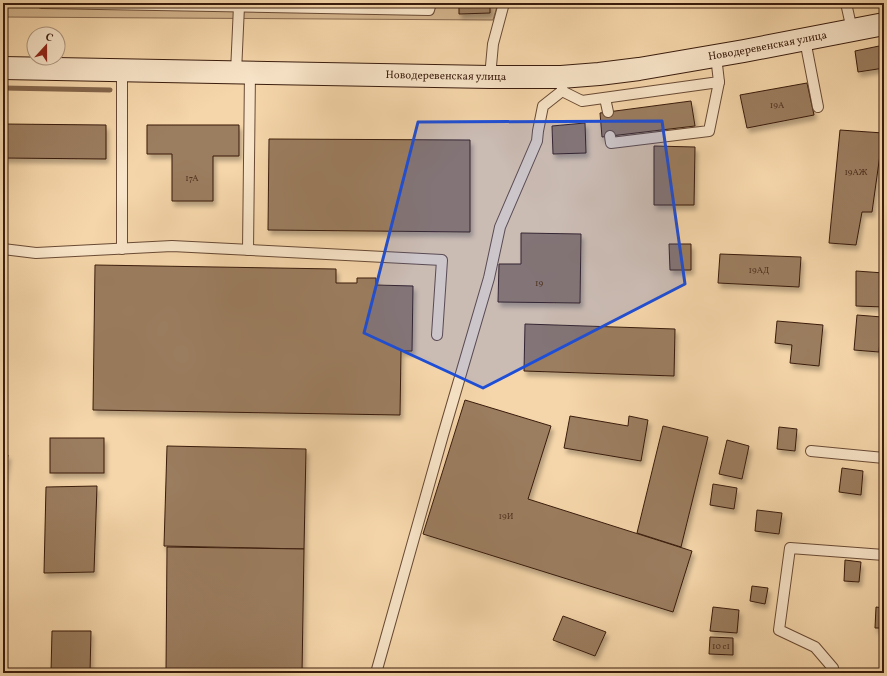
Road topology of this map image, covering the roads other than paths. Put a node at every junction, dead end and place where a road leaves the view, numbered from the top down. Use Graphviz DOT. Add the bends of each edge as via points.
graph roads {
  1 [pos="42,3"];
  2 [pos="504,3"];
  3 [pos="846,3"];
  4 [pos="154,4"];
  5 [pos="281,5"];
  6 [pos="240,6"];
  7 [pos="430,7"];
  8 [pos="884,24"];
  9 [pos="852,30"];
  10 [pos="805,40"];
  11 [pos="716,56"];
  12 [pos="3,68"];
  13 [pos="122,70"];
  14 [pos="243,72"];
  15 [pos="490,77"];
  16 [pos="719,82"];
  17 [pos="562,84"];
  18 [pos="605,98"];
  19 [pos="818,107"];
  20 [pos="608,112"];
  21 [pos="610,136"];
  22 [pos="3,249"];
  23 [pos="122,249"];
  24 [pos="248,250"];
  25 [pos="438,336"];
  26 [pos="811,451"];
  27 [pos="884,458"];
  28 [pos="884,555"];
  29 [pos="376,673"];
  30 [pos="834,673"];
  1 -- 4 [label="lane"];
  2 -- 15 [label="lane" via="493,44"];
  3 -- 9 [label="lane"];
  4 -- 6 [label="lane"];
  5 -- 6 [label="lane"];
  5 -- 7 [label="lane"];
  6 -- 14 [label="lane"];
  8 -- 9 [label="main road, Новодеревенская улица"];
  9 -- 10 [label="main road, Новодеревенская улица"];
  10 -- 11 [label="main road, Новодеревенская улица"];
  10 -- 19 [label="lane"];
  11 -- 16 [label="lane"];
  11 -- 17 [label="main road, Новодеревенская улица" via="599,74"];
  12 -- 13 [label="main road, Новодеревенская улица"];
  13 -- 14 [label="main road, Новодеревенская улица"];
  13 -- 23 [label="lane"];
  14 -- 15 [label="main road, Новодеревенская улица"];
  14 -- 24 [label="lane"];
  15 -- 17 [label="main road, Новодеревенская улица"];
  16 -- 18 [label="lane"];
  16 -- 21 [label="lane" via="709,131 611,143"];
  17 -- 18 [label="lane" via="582,101"];
  17 -- 29 [label="lane" via="543,106 537,141 500,227 489,278"];
  18 -- 20 [label="lane"];
  22 -- 23 [label="lane" via="36,253"];
  23 -- 24 [label="lane" via="172,246"];
  24 -- 25 [label="lane" via="442,260"];
  26 -- 27 [label="lane"];
  28 -- 30 [label="lane" via="790,548 779,630 815,647 833,668"];
}
